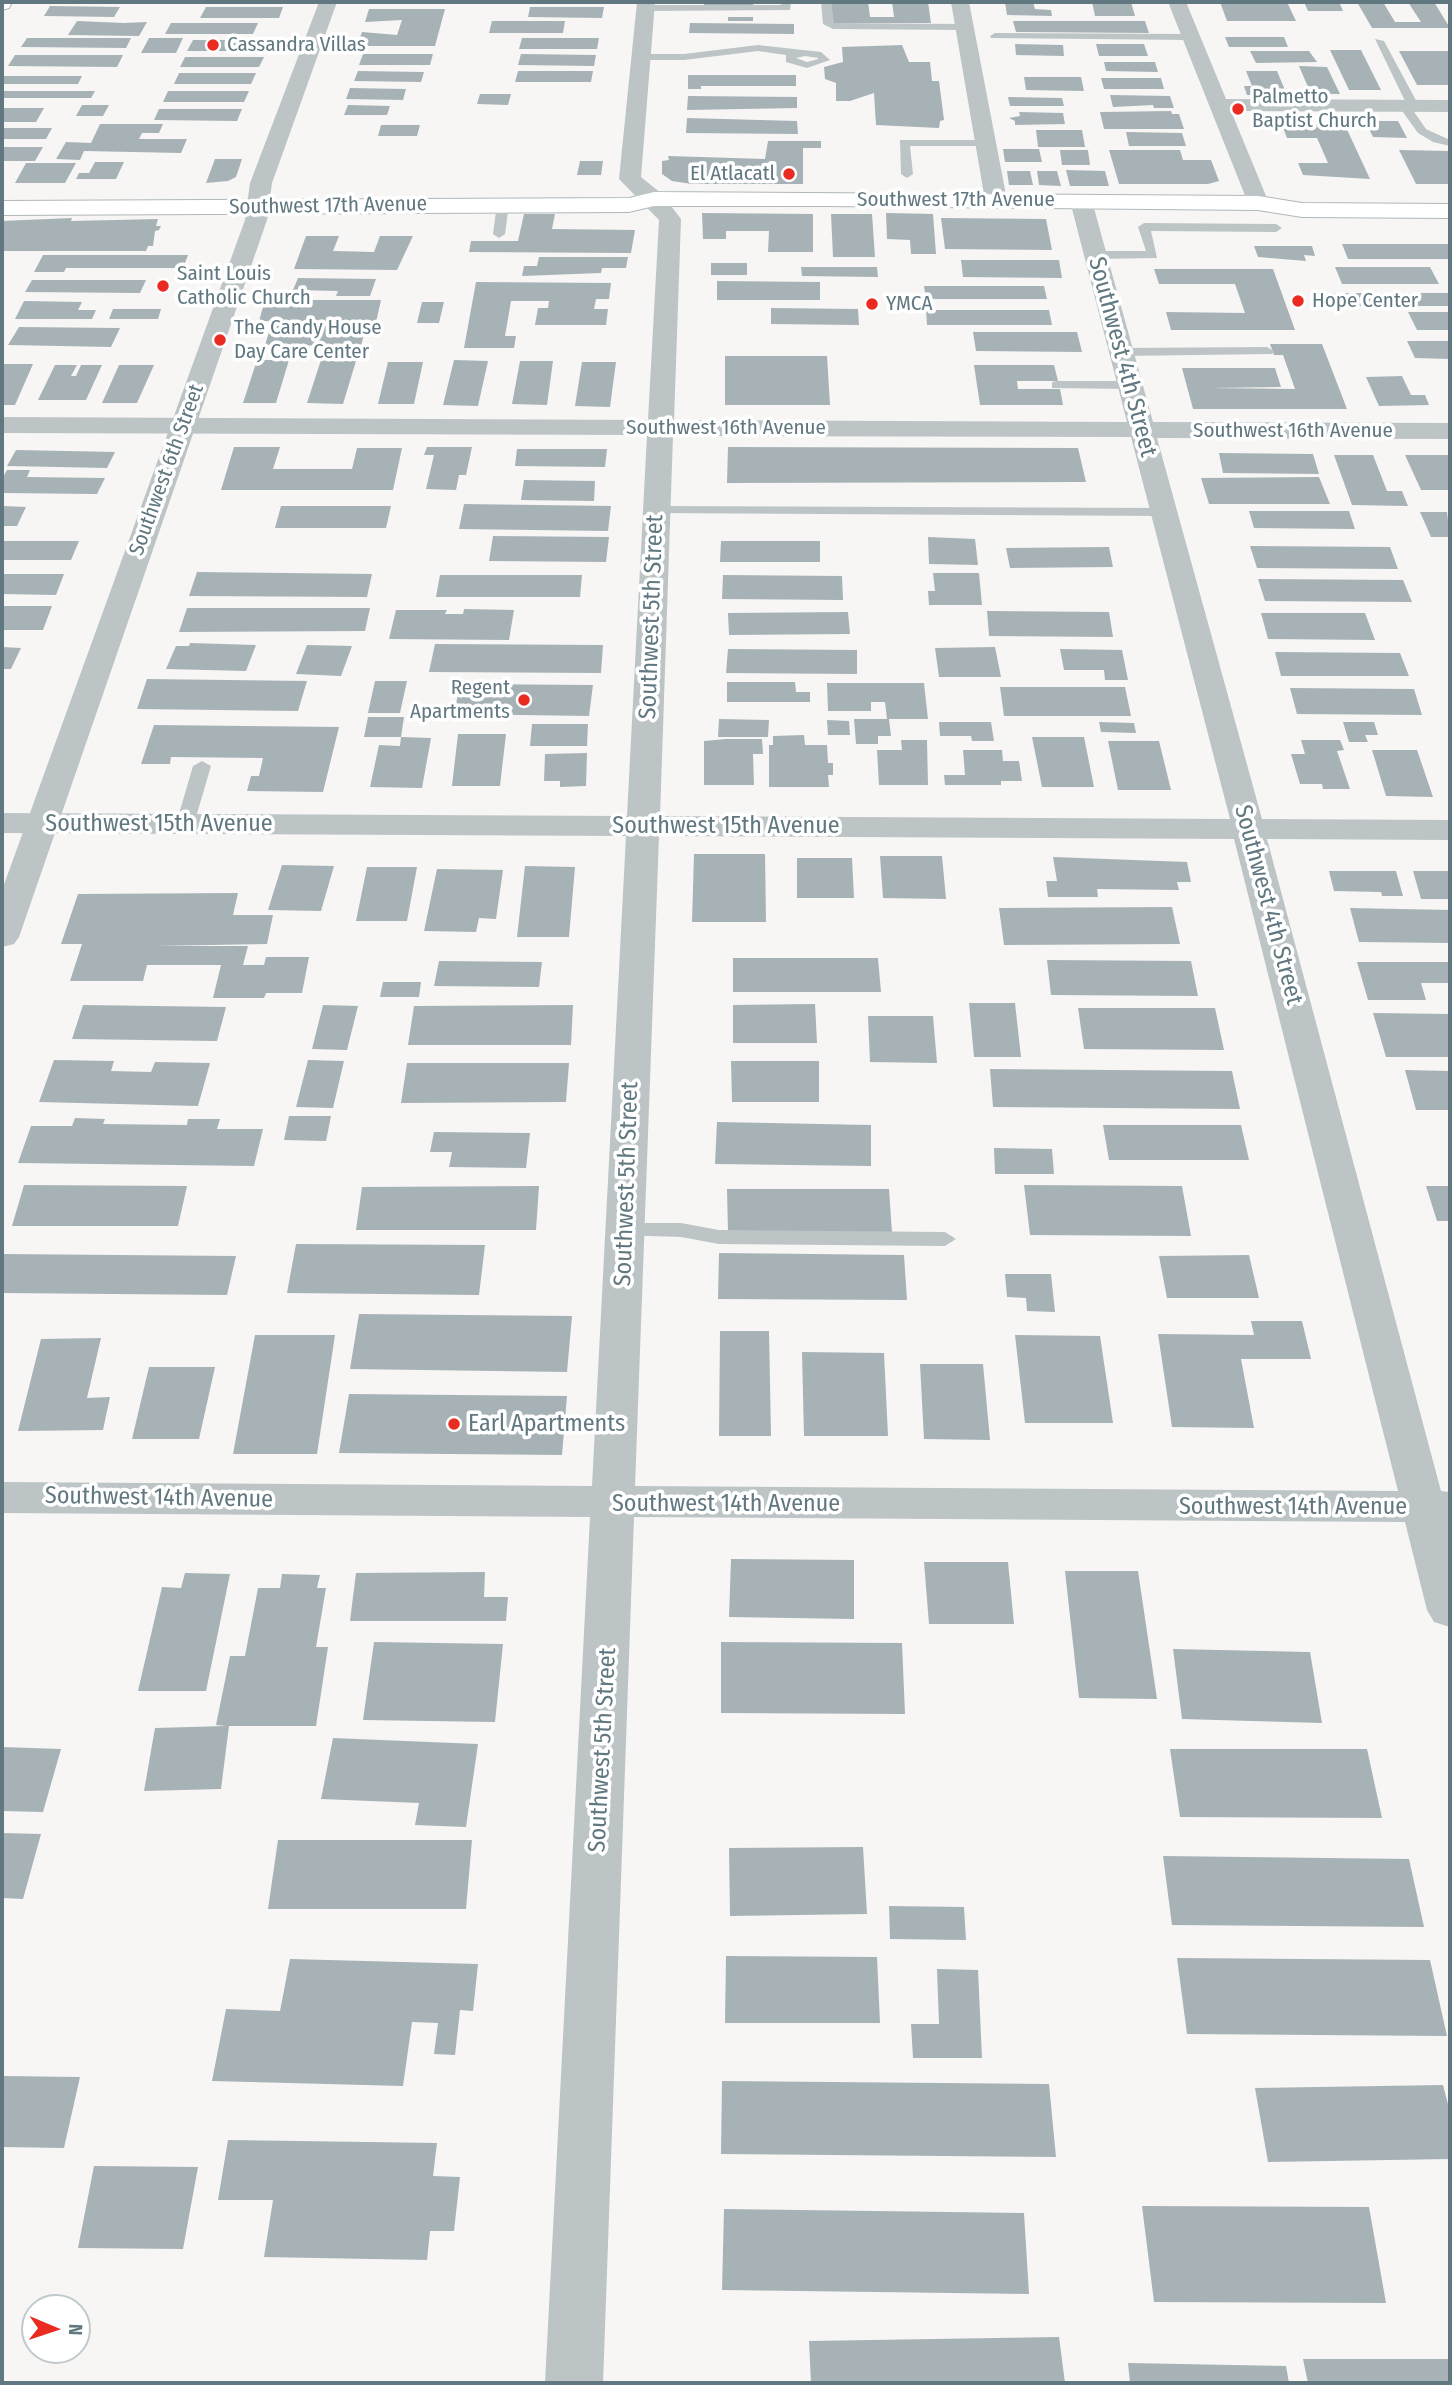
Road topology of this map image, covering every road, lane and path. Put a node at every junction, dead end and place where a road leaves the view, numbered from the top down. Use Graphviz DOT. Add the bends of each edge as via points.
graph roads {
  1 [pos="328,2"];
  2 [pos="786,2"];
  3 [pos="827,2"];
  4 [pos="960,2"];
  5 [pos="1177,2"];
  6 [pos="646,5"];
  7 [pos="964,27"];
  8 [pos="995,36"];
  9 [pos="1190,37"];
  10 [pos="1379,41"];
  11 [pos="799,54"];
  12 [pos="641,57"];
  13 [pos="1217,105"];
  14 [pos="1408,106"];
  15 [pos="1450,106"];
  16 [pos="986,143"];
  17 [pos="1450,143"];
  18 [pos="907,174"];
  19 [pos="2,194"];
  20 [pos="1450,197"];
  21 [pos="654,199"];
  22 [pos="258,200"];
  23 [pos="996,200"];
  24 [pos="1081,201"];
  25 [pos="1197,202"];
  26 [pos="1258,203"];
  27 [pos="503,204"];
  28 [pos="2,208"];
  29 [pos="1450,211"];
  30 [pos="1204,228"];
  31 [pos="1276,228"];
  32 [pos="499,234"];
  33 [pos="1095,255"];
  34 [pos="1268,351"];
  35 [pos="1121,352"];
  36 [pos="1057,385"];
  37 [pos="1130,385"];
  38 [pos="2,425"];
  39 [pos="183,426"];
  40 [pos="660,427"];
  41 [pos="1142,430"];
  42 [pos="1450,431"];
  43 [pos="657,510"];
  44 [pos="1164,512"];
  45 [pos="202,766"];
  46 [pos="2,823"];
  47 [pos="42,824"];
  48 [pos="185,824"];
  49 [pos="643,825"];
  50 [pos="1248,828"];
  51 [pos="1450,830"];
  52 [pos="2,937"];
  53 [pos="625,1230"];
  54 [pos="945,1239"];
  55 [pos="2,1497"];
  56 [pos="615,1503"];
  57 [pos="1438,1507"];
  58 [pos="1450,1611"];
  59 [pos="574,2383"];
  1 -- 22 [label="street, Southwest 6th Street"];
  2 -- 6 [label="lane" via="786,8"];
  3 -- 7 [label="lane" via="828,24 833,26"];
  4 -- 7 [label="street"];
  5 -- 9 [label="street"];
  6 -- 12 [label="street, Southwest 5th Street"];
  7 -- 16 [label="street"];
  8 -- 9 [label="lane"];
  9 -- 13 [label="street"];
  10 -- 14 [label="lane"];
  11 -- 12 [label="lane" via="758,48"];
  12 -- 21 [label="street, Southwest 5th Street" via="630,179"];
  13 -- 14 [label="street"];
  13 -- 26 [label="street"];
  14 -- 15 [label="street"];
  14 -- 17 [label="lane" via="1422,131"];
  16 -- 18 [label="lane" via="904,142"];
  16 -- 23 [label="street"];
  19 -- 22 [label="main road, Southwest 17th Avenue"];
  20 -- 26 [label="main road, Southwest 17th Avenue" via="1297,197"];
  21 -- 22 [label="main road, Southwest 17th Avenue" via="632,193"];
  21 -- 23 [label="main road, Southwest 17th Avenue"];
  21 -- 27 [label="main road, Southwest 17th Avenue" via="629,205"];
  21 -- 40 [label="street, Southwest 5th Street" via="670,219"];
  22 -- 27 [label="main road, Southwest 17th Avenue"];
  22 -- 28 [label="main road, Southwest 17th Avenue"];
  22 -- 39 [label="street, Southwest 6th Street" via="256,220"];
  23 -- 24 [label="main road, Southwest 17th Avenue"];
  24 -- 25 [label="main road, Southwest 17th Avenue"];
  24 -- 33 [label="street, Southwest 4th Street"];
  25 -- 26 [label="main road, Southwest 17th Avenue"];
  25 -- 30 [label="lane"];
  26 -- 29 [label="main road, Southwest 17th Avenue" via="1303,210"];
  27 -- 32 [label="lane"];
  30 -- 31 [label="lane"];
  30 -- 33 [label="lane" via="1144,227 1153,255"];
  33 -- 35 [label="street, Southwest 4th Street"];
  34 -- 35 [label="lane"];
  35 -- 37 [label="street, Southwest 4th Street"];
  36 -- 37 [label="lane"];
  37 -- 41 [label="street, Southwest 4th Street"];
  38 -- 39 [label="street, Southwest 16th Avenue"];
  39 -- 40 [label="street, Southwest 16th Avenue"];
  39 -- 47 [label="street, Southwest 6th Street"];
  40 -- 41 [label="street, Southwest 16th Avenue"];
  40 -- 43 [label="street, Southwest 5th Street"];
  41 -- 42 [label="street, Southwest 16th Avenue"];
  41 -- 44 [label="street, Southwest 4th Street"];
  43 -- 44 [label="lane"];
  43 -- 49 [label="street, Southwest 5th Street"];
  44 -- 50 [label="street, Southwest 4th Street"];
  45 -- 48 [label="lane"];
  46 -- 47 [label="street, Southwest 15th Avenue"];
  47 -- 48 [label="street, Southwest 15th Avenue"];
  47 -- 52 [label="street, Southwest 6th Street"];
  48 -- 49 [label="street, Southwest 15th Avenue"];
  49 -- 50 [label="street, Southwest 15th Avenue"];
  49 -- 53 [label="street, Southwest 5th Street"];
  50 -- 51 [label="street, Southwest 15th Avenue"];
  50 -- 57 [label="street, Southwest 4th Street"];
  53 -- 54 [label="lane" via="681,1230 719,1237"];
  53 -- 56 [label="street, Southwest 5th Street"];
  55 -- 56 [label="street, Southwest 14th Avenue"];
  56 -- 57 [label="street, Southwest 14th Avenue"];
  56 -- 59 [label="street, Southwest 5th Street"];
  57 -- 58 [label="street, Southwest 4th Street"];
}
